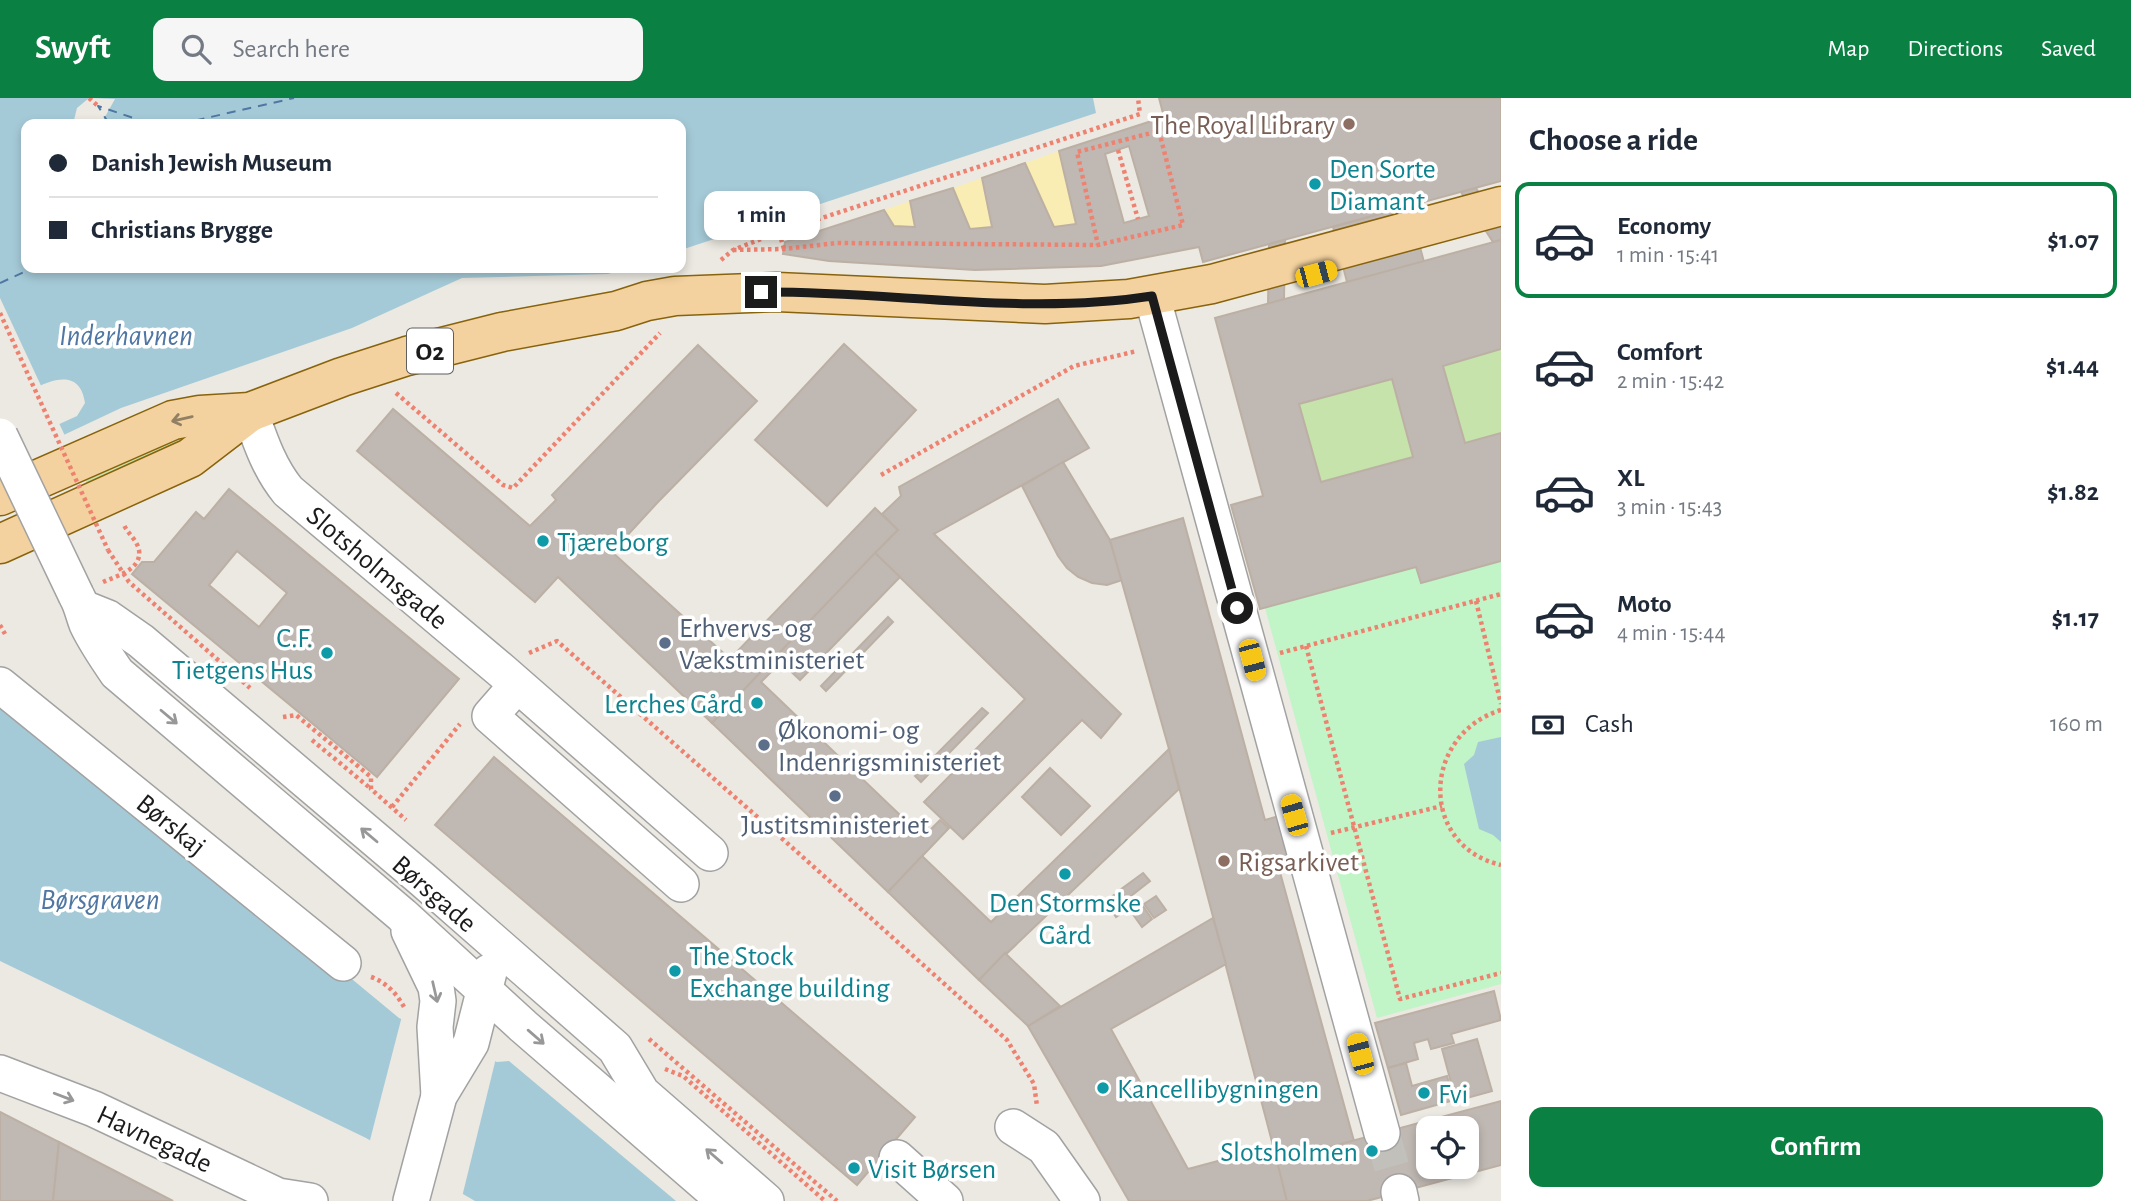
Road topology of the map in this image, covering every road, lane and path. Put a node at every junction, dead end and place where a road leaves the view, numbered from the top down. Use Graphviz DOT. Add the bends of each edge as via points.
graph roads {
  1 [pos="89,98"];
  2 [pos="1138,98"];
  3 [pos="98,106"];
  4 [pos="1110,124"];
  5 [pos="1112,133"];
  6 [pos="1118,150"];
  7 [pos="1501,206"];
  8 [pos="1138,219"];
  9 [pos="1501,225"];
  10 [pos="779,232"];
  11 [pos="1098,245"];
  12 [pos="784,249"];
  13 [pos="733,250"];
  14 [pos="671,306"];
  15 [pos="0,313"];
  16 [pos="1158,318"];
  17 [pos="368,368"];
  18 [pos="250,412"];
  19 [pos="0,436"];
  20 [pos="881,475"];
  21 [pos="113,495"];
  22 [pos="0,496"];
  23 [pos="0,544"];
  24 [pos="122,573"];
  25 [pos="1501,594"];
  26 [pos="79,601"];
  27 [pos="1476,601"];
  28 [pos="0,625"];
  29 [pos="5,634"];
  30 [pos="1306,646"];
  31 [pos="1252,660"];
  32 [pos="516,683"];
  33 [pos="0,685"];
  34 [pos="253,691"];
  35 [pos="1501,704"];
  36 [pos="274,709"];
  37 [pos="1501,710"];
  38 [pos="284,718"];
  39 [pos="461,723"];
  40 [pos="295,727"];
  41 [pos="306,736"];
  42 [pos="371,789"];
  43 [pos="1443,806"];
  44 [pos="392,807"];
  45 [pos="412,825"];
  46 [pos="1354,828"];
  47 [pos="1301,841"];
  48 [pos="710,853"];
  49 [pos="1501,865"];
  50 [pos="681,884"];
  51 [pos="402,915"];
  52 [pos="494,945"];
  53 [pos="343,963"];
  54 [pos="1501,973"];
  55 [pos="485,992"];
  56 [pos="403,1006"];
  57 [pos="643,1034"];
  58 [pos="660,1067"];
  59 [pos="0,1073"];
  60 [pos="439,1096"];
  61 [pos="1013,1127"];
  62 [pos="1382,1133"];
  63 [pos="1044,1147"];
  64 [pos="897,1158"];
  65 [pos="414,1190"];
  66 [pos="310,1201"];
  67 [pos="725,1201"];
  68 [pos="766,1201"];
  69 [pos="825,1201"];
  70 [pos="837,1201"];
  71 [pos="945,1201"];
  72 [pos="1061,1201"];
  73 [pos="1082,1201"];
  1 -- 3 [label="path"];
  2 -- 4 [label="path" via="1140,114"];
  4 -- 5 [label="path"];
  4 -- 10 [label="path"];
  6 -- 8 [label="path"];
  7 -- 16 [label="main road, O2" via="1212,284"];
  9 -- 16 [label="main road, O2"];
  10 -- 12 [label="path"];
  10 -- 13 [label="path"];
  11 -- 11 [label="path" via="1183,225 1159,131 1077,152"];
  11 -- 12 [label="path" via="837,243"];
  12 -- 13 [label="path"];
  13 -- 14 [label="path"];
  14 -- 16 [label="main road, O2" via="1048,322"];
  14 -- 17 [label="main road, O2" via="502,332"];
  14 -- 17 [label="path" via="660,333 513,488 503,485"];
  15 -- 24 [label="path, bridge"];
  16 -- 20 [label="path"];
  16 -- 31 [label="street"];
  17 -- 18 [label="main road, O2"];
  18 -- 21 [label="main road, O2" via="190,458"];
  18 -- 22 [label="main road, O2, one-way" via="173,420"];
  18 -- 32 [label="street, Slotsholmsgade" via="268,460 288,491"];
  19 -- 26 [label="street, bridge"];
  21 -- 23 [label="main road, O2"];
  21 -- 24 [label="path" via="139,549 138,560"];
  24 -- 34 [label="path"];
  25 -- 27 [label="path"];
  26 -- 51 [label="street, Børsgade, one-way" via="85,621 117,673"];
  52 -- 26 [label="street, Børsgade, one-way" via="141,641"];
  27 -- 30 [label="path"];
  27 -- 35 [label="path"];
  28 -- 29 [label="path"];
  30 -- 31 [label="path"];
  30 -- 46 [label="path"];
  31 -- 47 [label="street"];
  32 -- 48 [label="street, Slotsholmsgade"];
  32 -- 50 [label="street" via="490,716"];
  32 -- 63 [label="path" via="558,641 1007,1040 1034,1084"];
  33 -- 53 [label="street, Børskaj"];
  36 -- 38 [label="path"];
  37 -- 43 [label="path" via="1465,729 1449,751 1441,777"];
  38 -- 40 [label="path"];
  38 -- 42 [label="path" via="296,715 371,777"];
  39 -- 44 [label="path"];
  41 -- 42 [label="path"];
  42 -- 44 [label="path"];
  43 -- 46 [label="path"];
  43 -- 49 [label="path" via="1463,844"];
  44 -- 45 [label="path"];
  46 -- 47 [label="path"];
  46 -- 54 [label="path" via="1400,999"];
  47 -- 62 [label="street"];
  51 -- 55 [label="street, Børsgade"];
  51 -- 60 [label="street, one-way" via="436,987"];
  52 -- 55 [label="street"];
  68 -- 52 [label="street, Børsgade, one-way" via="642,1093 615,1048"];
  53 -- 56 [label="path" via="380,980 400,997"];
  55 -- 60 [label="street" via="471,1042"];
  55 -- 67 [label="street, Børsgade, one-way"];
  57 -- 70 [label="path"];
  58 -- 69 [label="path" via="683,1076"];
  59 -- 66 [label="street, Havnegade, one-way" via="94,1109 278,1196"];
  60 -- 65 [label="street"];
  61 -- 63 [label="street"];
  63 -- 72 [label="street"];
  63 -- 73 [label="street"];
  64 -- 71 [label="street"];
}
